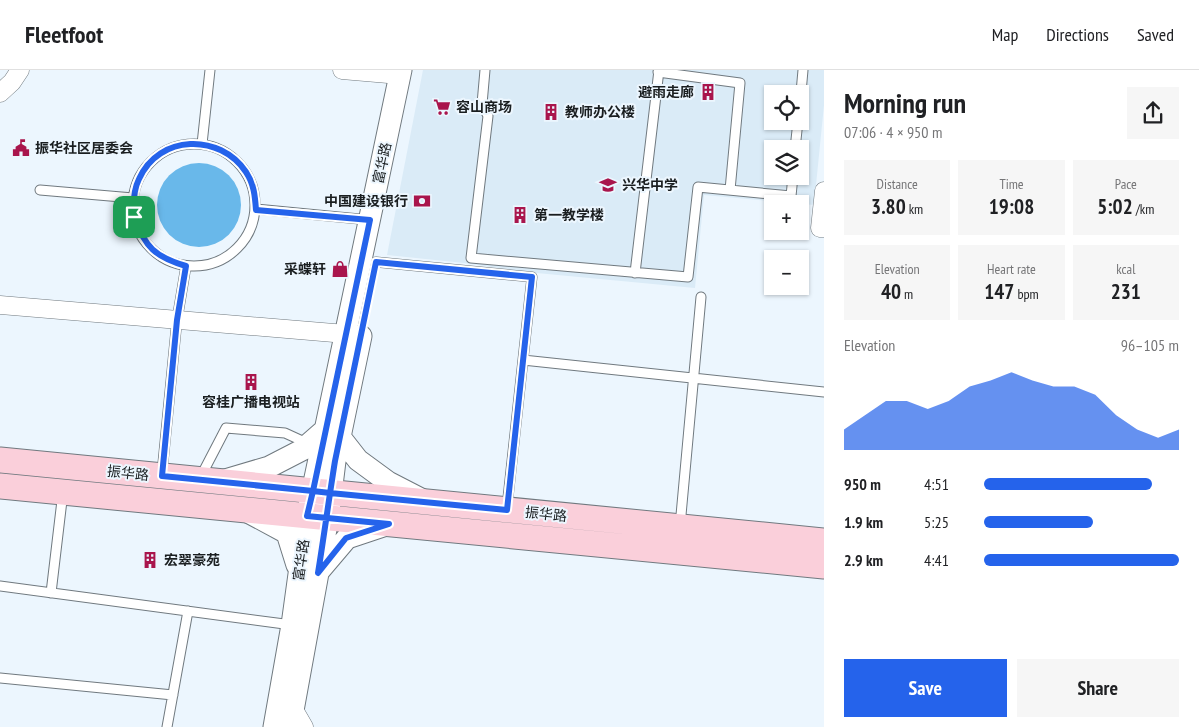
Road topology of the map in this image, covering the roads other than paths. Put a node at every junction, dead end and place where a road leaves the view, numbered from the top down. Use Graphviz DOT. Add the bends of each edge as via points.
graph roads {
  1 [pos="20,70"];
  2 [pos="210,70"];
  3 [pos="342,70"];
  4 [pos="485,70"];
  5 [pos="803,70"];
  6 [pos="658,71"];
  7 [pos="406,72"];
  8 [pos="802,85"];
  9 [pos="0,93"];
  10 [pos="202,144"];
  11 [pos="792,185"];
  12 [pos="40,190"];
  13 [pos="730,190"];
  14 [pos="824,191"];
  15 [pos="133,198"];
  16 [pos="256,210"];
  17 [pos="370,220"];
  18 [pos="824,228"];
  19 [pos="376,262"];
  20 [pos="186,266"];
  21 [pos="635,273"];
  22 [pos="701,297"];
  23 [pos="0,306"];
  24 [pos="177,320"];
  25 [pos="346,334"];
  26 [pos="523,360"];
  27 [pos="693,378"];
  28 [pos="824,392"];
  29 [pos="333,433"];
  30 [pos="310,444"];
  31 [pos="0,460"];
  32 [pos="162,476"];
  33 [pos="210,481"];
  34 [pos="0,486"];
  35 [pos="63,492"];
  36 [pos="322,492"];
  37 [pos="425,502"];
  38 [pos="244,510"];
  39 [pos="507,510"];
  40 [pos="318,517"];
  41 [pos="389,524"];
  42 [pos="680,527"];
  43 [pos="824,541"];
  44 [pos="824,566"];
  45 [pos="308,572"];
  46 [pos="0,586"];
  47 [pos="51,593"];
  48 [pos="188,611"];
  49 [pos="292,625"];
  50 [pos="0,678"];
  51 [pos="173,695"];
  52 [pos="291,718"];
  53 [pos="167,727"];
  54 [pos="274,727"];
  55 [pos="304,727"];
  1 -- 9 [label="street"];
  2 -- 10 [label="lane"];
  3 -- 7 [label="street"];
  4 -- 21 [label="lane" via="482,104 488,116 471,258"];
  5 -- 8 [label="lane"];
  6 -- 13 [label="lane" via="740,83"];
  6 -- 21 [label="lane"];
  7 -- 17 [label="street, 富华路"];
  7 -- 19 [label="street, 富华路"];
  10 -- 15 [label="lane" via="183,144 164,151 149,163 138,179"];
  10 -- 16 [label="lane" via="220,149 236,159 255,191"];
  11 -- 13 [label="lane" via="791,196"];
  12 -- 15 [label="lane"];
  13 -- 21 [label="lane" via="698,187 688,277"];
  14 -- 18 [label="street" via="820,228"];
  15 -- 20 [label="lane" via="134,217 152,250 168,261"];
  16 -- 17 [label="lane"];
  16 -- 20 [label="lane" via="251,229 241,246 225,259 206,266"];
  17 -- 25 [label="street, 富华路"];
  19 -- 26 [label="lane" via="532,277"];
  19 -- 29 [label="street, 富华路"];
  20 -- 24 [label="lane"];
  22 -- 27 [label="lane"];
  23 -- 24 [label="street"];
  24 -- 25 [label="street"];
  24 -- 32 [label="lane"];
  25 -- 29 [label="street, 富华路"];
  26 -- 27 [label="lane"];
  26 -- 39 [label="lane"];
  27 -- 28 [label="lane"];
  27 -- 42 [label="lane"];
  29 -- 30 [label="street"];
  29 -- 36 [label="street, 富华路"];
  29 -- 37 [label="street" via="358,460 388,482"];
  30 -- 33 [label="street" via="269,467"];
  30 -- 33 [label="lane" via="284,433 226,428"];
  31 -- 32 [label="main road, 振华路"];
  32 -- 33 [label="main road, 振华路"];
  33 -- 36 [label="main road, 振华路"];
  34 -- 35 [label="main road, 振华路"];
  35 -- 38 [label="main road, 振华路"];
  35 -- 47 [label="lane"];
  36 -- 37 [label="main road, 振华路"];
  36 -- 40 [label="street, 富华路"];
  37 -- 39 [label="main road, 振华路"];
  38 -- 40 [label="main road, 振华路"];
  38 -- 45 [label="street" via="287,533"];
  39 -- 42 [label="main road, 振华路"];
  40 -- 41 [label="main road, 振华路"];
  40 -- 45 [label="street, 富华路"];
  41 -- 44 [label="main road, 振华路"];
  41 -- 45 [label="street" via="346,538"];
  42 -- 43 [label="main road, 振华路"];
  45 -- 49 [label="street, 富华路"];
  45 -- 52 [label="street, 富华路"];
  46 -- 47 [label="lane"];
  47 -- 48 [label="lane"];
  48 -- 49 [label="lane"];
  48 -- 51 [label="lane"];
  49 -- 54 [label="street, 富华路"];
  50 -- 51 [label="lane"];
  51 -- 53 [label="lane"];
  52 -- 55 [label="street"];
}
